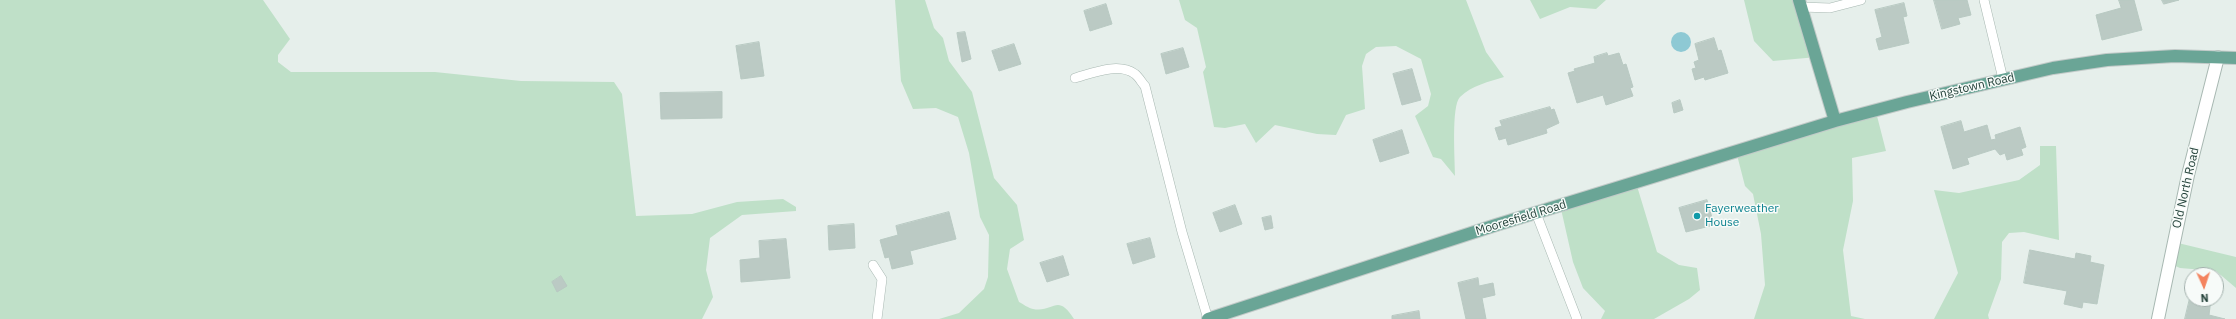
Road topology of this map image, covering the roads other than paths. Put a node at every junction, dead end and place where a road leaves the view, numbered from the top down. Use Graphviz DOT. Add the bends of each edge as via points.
graph roads {
  1 [pos="1862,0"];
  2 [pos="1984,0"];
  3 [pos="1800,3"];
  4 [pos="2218,57"];
  5 [pos="2236,58"];
  6 [pos="1075,78"];
  7 [pos="2003,79"];
  8 [pos="1835,121"];
  9 [pos="1536,214"];
  10 [pos="873,266"];
  11 [pos="877,319"];
  12 [pos="1208,319"];
  13 [pos="1576,319"];
  14 [pos="2158,319"];
  1 -- 3 [label="lane" via="1830,8"];
  2 -- 7 [label="lane"];
  3 -- 8 [label="main road"];
  4 -- 5 [label="main road, Kingstown Road"];
  4 -- 7 [label="main road, Kingstown Road" via="2175,56 2107,60"];
  4 -- 14 [label="street, Old North Road" via="2188,175"];
  6 -- 12 [label="lane" via="1109,69 1126,70 1136,74 1145,86 1182,232"];
  7 -- 8 [label="main road, Kingstown Road"];
  8 -- 9 [label="main road, Mooresfield Road"];
  9 -- 12 [label="main road, Mooresfield Road"];
  9 -- 13 [label="lane"];
  10 -- 11 [label="lane" via="882,279"];
}
